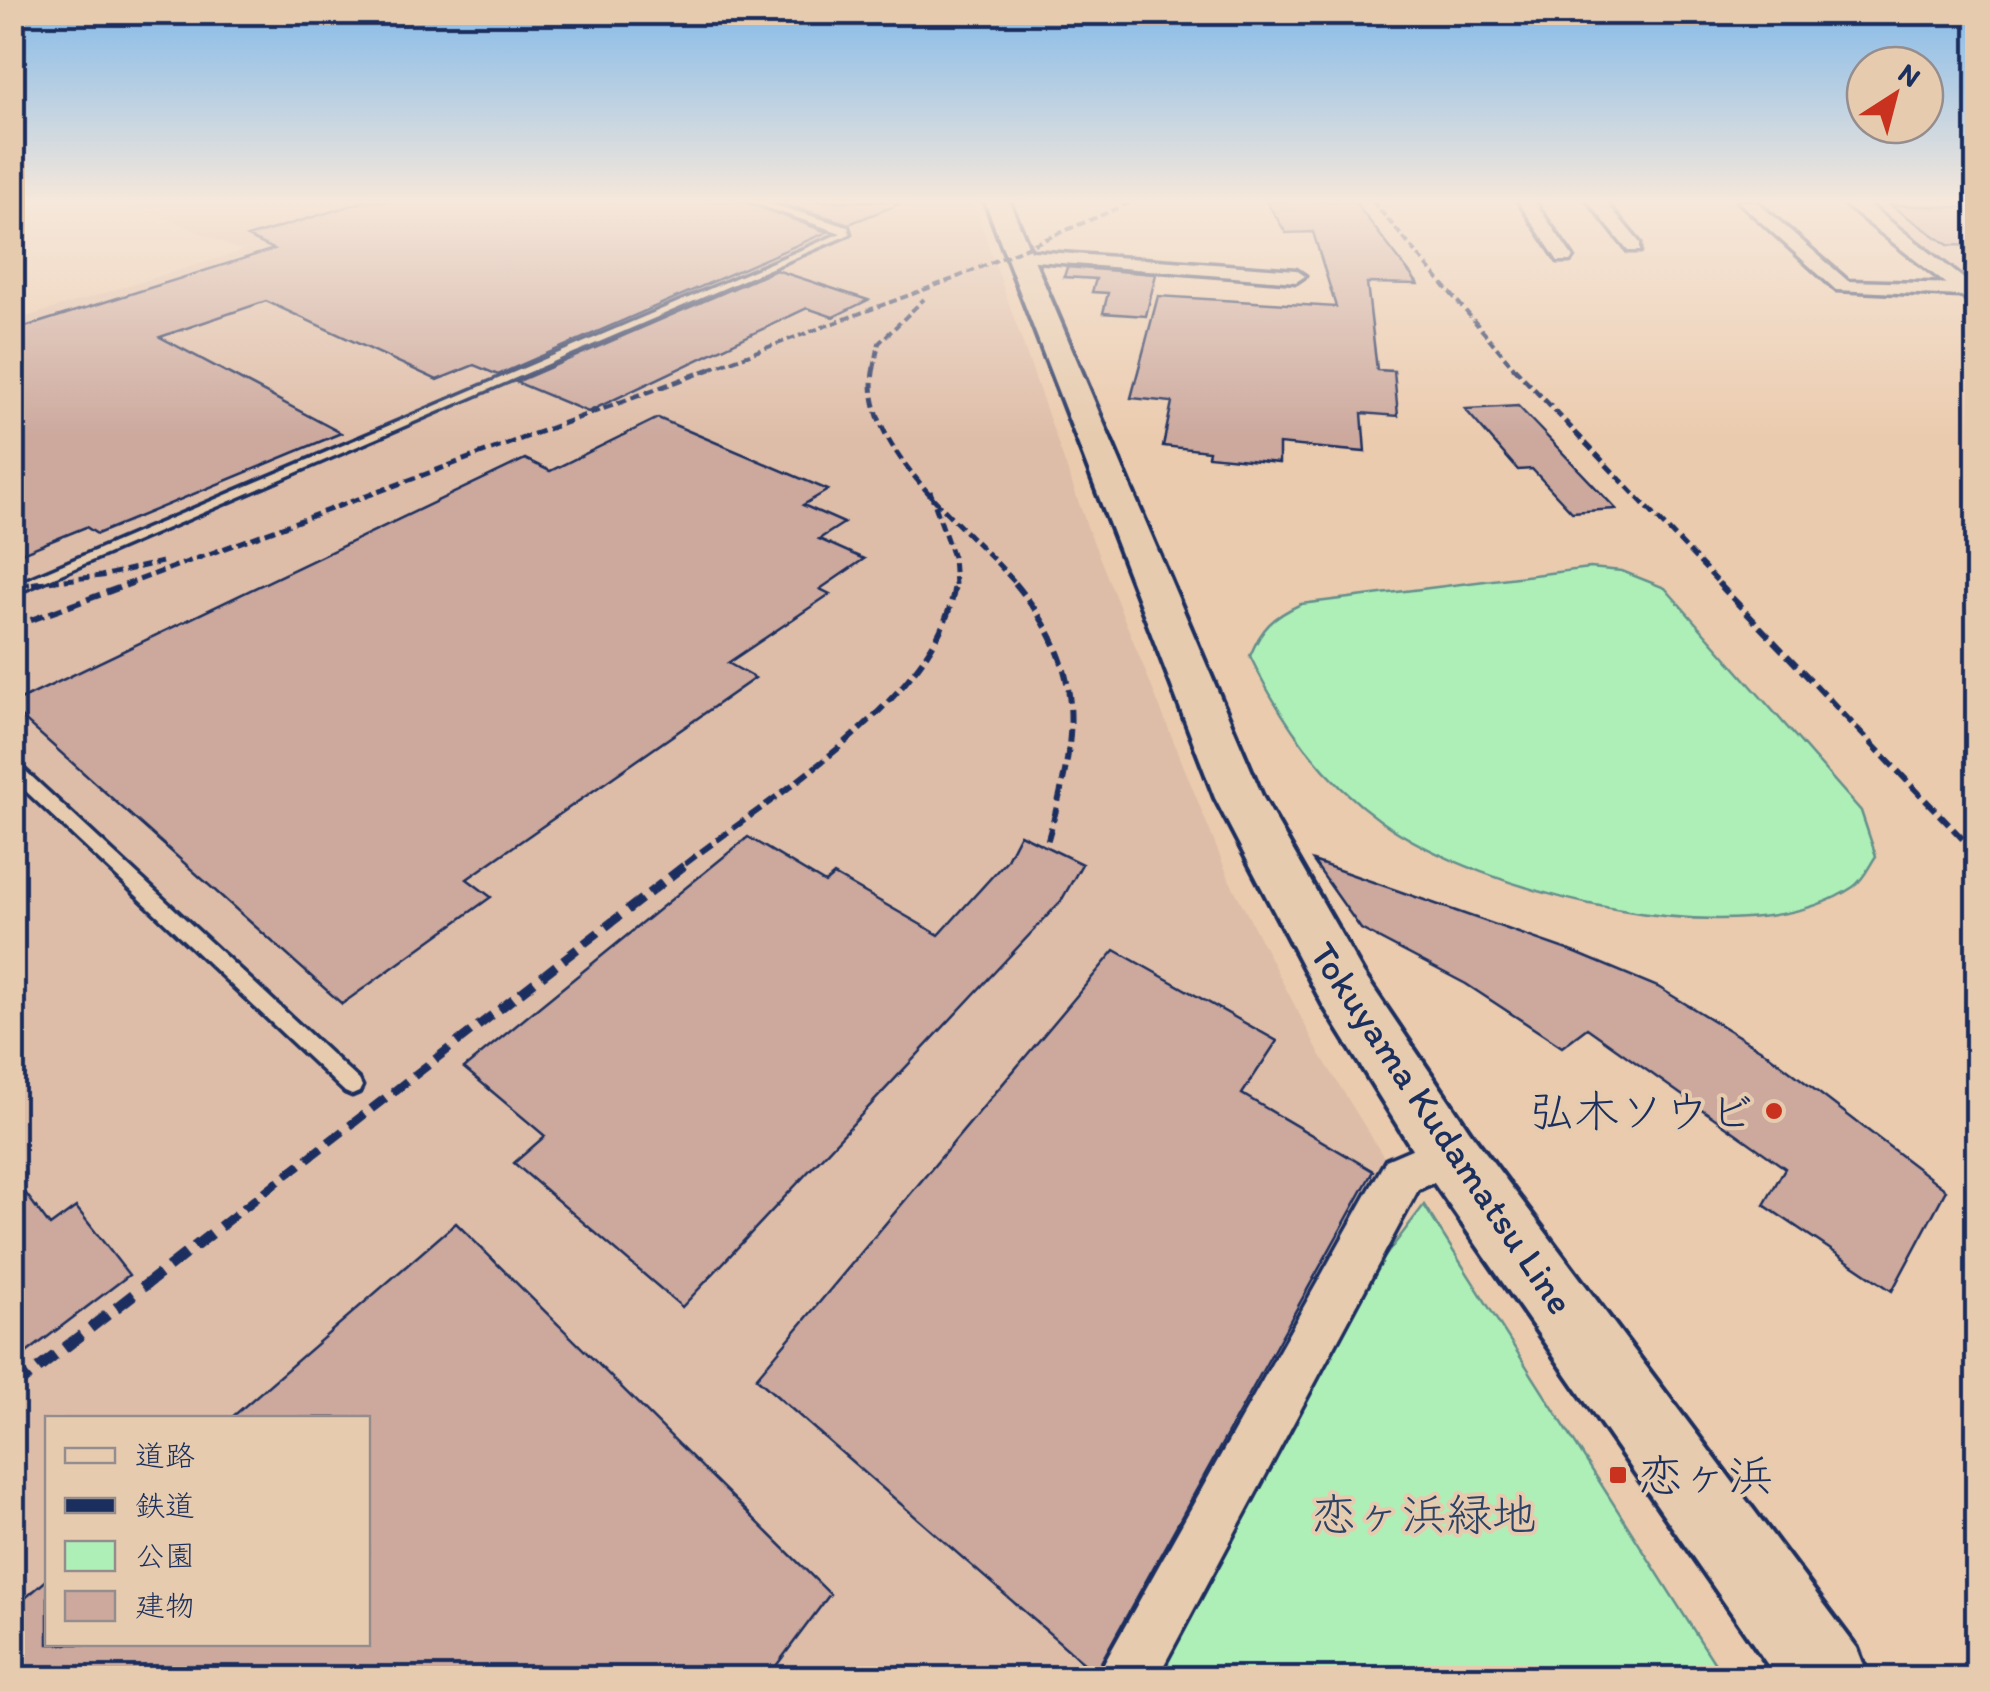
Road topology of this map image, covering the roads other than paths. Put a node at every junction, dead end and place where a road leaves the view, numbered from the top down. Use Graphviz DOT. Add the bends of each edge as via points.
graph roads {
  1 [pos="739,280"];
  2 [pos="1029,280"];
  3 [pos="1837,280"];
  4 [pos="1949,280"];
  5 [pos="1969,296"];
  6 [pos="12,592"];
  7 [pos="12,768"];
  8 [pos="352,1086"];
  9 [pos="1449,1152"];
  10 [pos="1126,1678"];
  11 [pos="1827,1678"];
  1 -- 6 [label="lane"];
  2 -- 9 [label="main road, Tokuyama Kudamatsu Line" via="1239,798 1343,988"];
  3 -- 5 [label="street" via="1844,286"];
  4 -- 5 [label="street"];
  7 -- 8 [label="lane"];
  9 -- 10 [label="street" via="1402,1175"];
  9 -- 11 [label="main road, Tokuyama Kudamatsu Line"];
}
